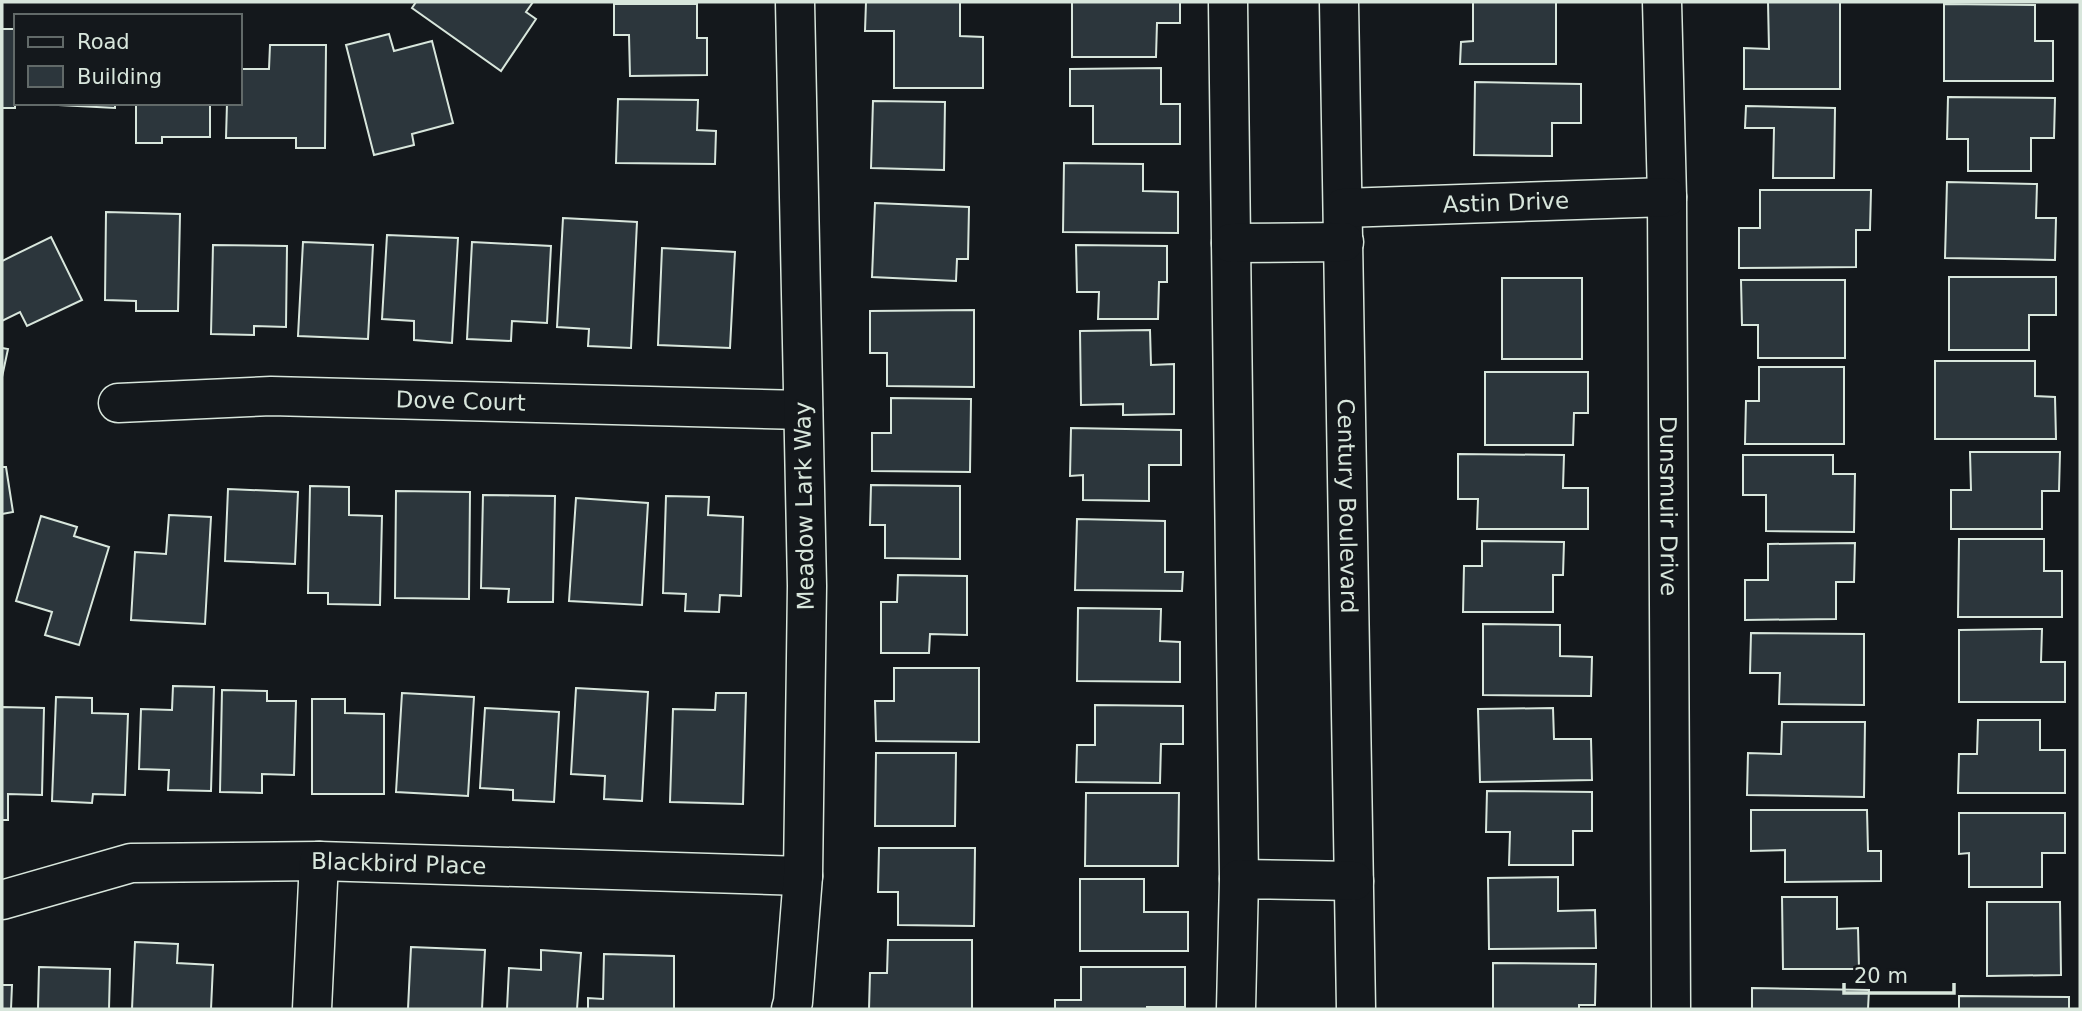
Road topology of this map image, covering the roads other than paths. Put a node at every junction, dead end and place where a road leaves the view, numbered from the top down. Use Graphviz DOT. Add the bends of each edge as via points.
graph roads {
  1 [pos="795,2"];
  2 [pos="1228,2"];
  3 [pos="1339,2"];
  4 [pos="1662,2"];
  5 [pos="1667,197"];
  6 [pos="1344,225"];
  7 [pos="1231,243"];
  8 [pos="118,403"];
  9 [pos="803,410"];
  10 [pos="319,861"];
  11 [pos="803,876"];
  12 [pos="1239,879"];
  13 [pos="1354,881"];
  14 [pos="2,900"];
  15 [pos="312,1009"];
  16 [pos="791,1009"];
  17 [pos="1236,1009"];
  18 [pos="1356,1009"];
  19 [pos="1671,1009"];
  1 -- 9 [label="street, Meadow Lark Way"];
  2 -- 7 [label="street"];
  3 -- 6 [label="street, Century Boulevard"];
  4 -- 5 [label="street, Dunsmuir Drive"];
  5 -- 6 [label="street, Astin Drive"];
  5 -- 19 [label="street, Dunsmuir Drive"];
  6 -- 7 [label="street, Astin Drive"];
  6 -- 13 [label="street, Century Boulevard"];
  7 -- 12 [label="street"];
  8 -- 9 [label="street, Dove Court" via="271,396"];
  9 -- 11 [label="street, Meadow Lark Way" via="807,586"];
  10 -- 11 [label="street, Blackbird Place"];
  10 -- 14 [label="street, Blackbird Place" via="131,863"];
  10 -- 15 [label="street"];
  11 -- 16 [label="street, Meadow Lark Way"];
  12 -- 13 [label="street"];
  12 -- 17 [label="street"];
  13 -- 18 [label="street, Century Boulevard"];
}
